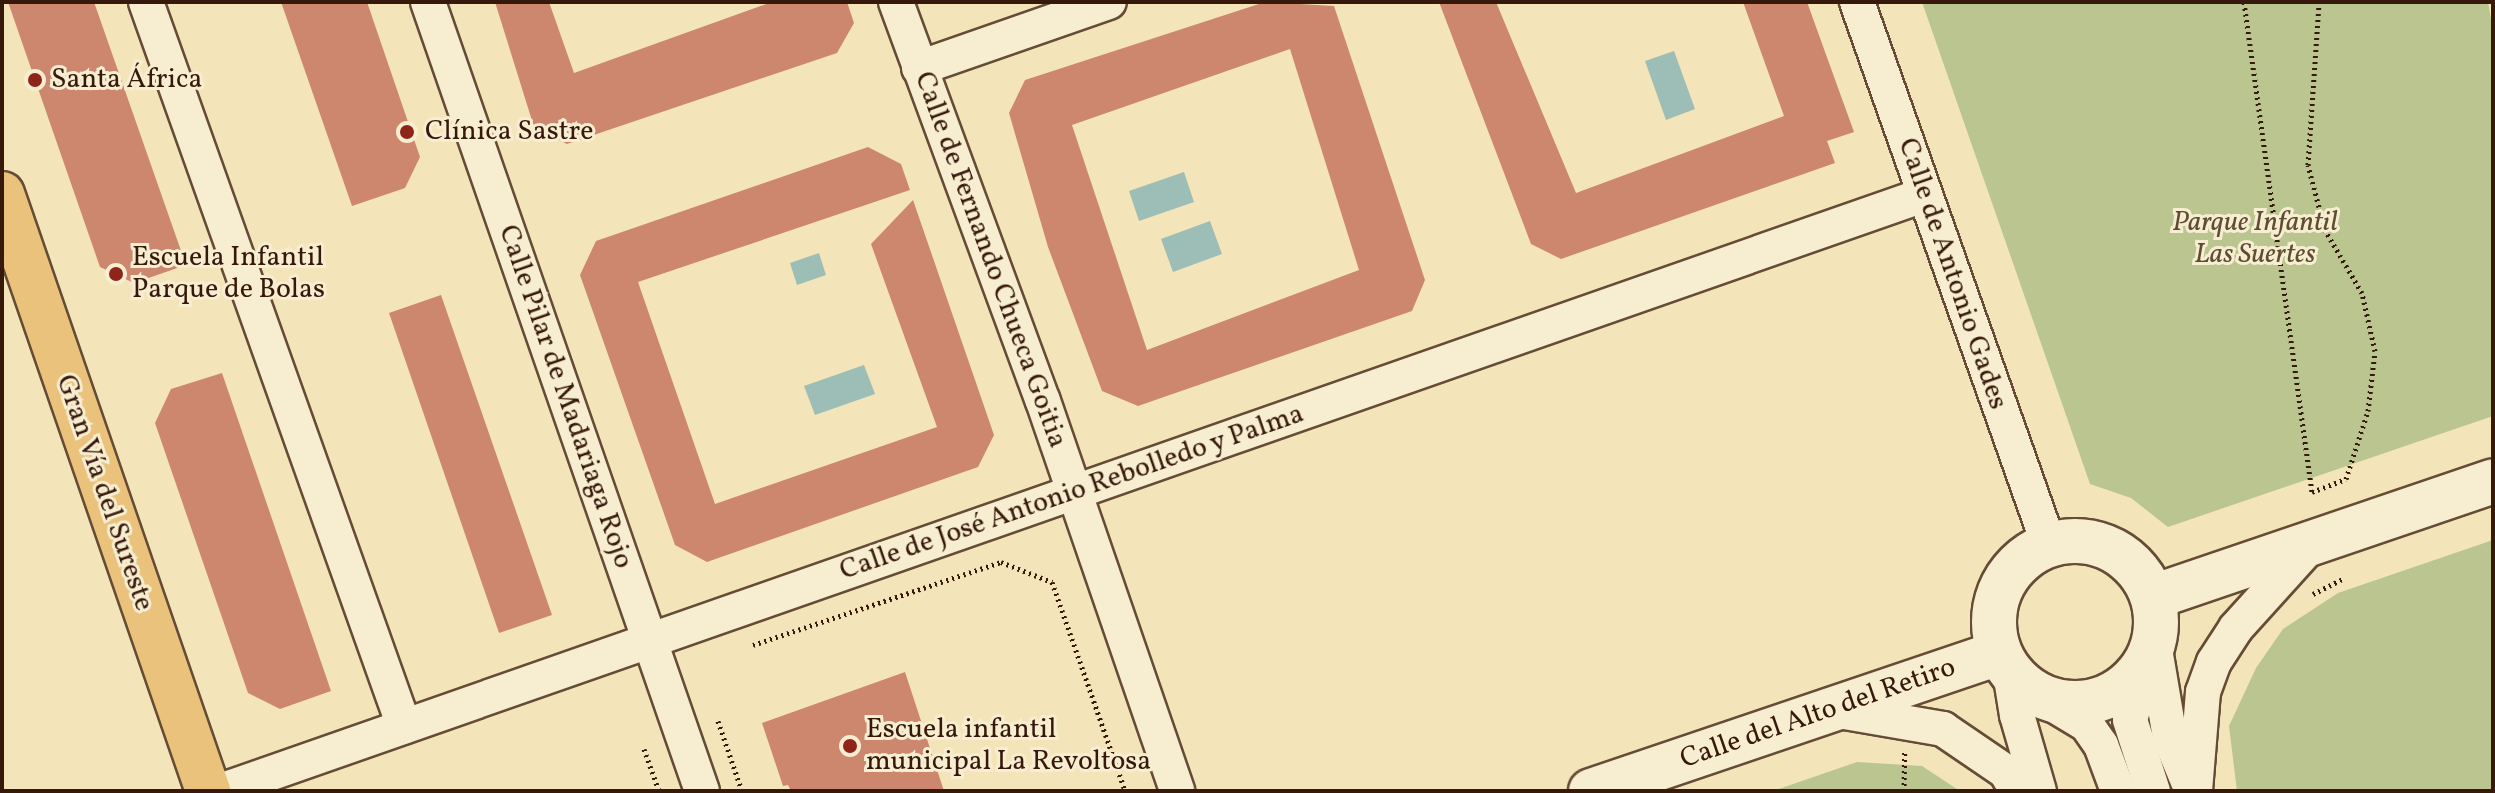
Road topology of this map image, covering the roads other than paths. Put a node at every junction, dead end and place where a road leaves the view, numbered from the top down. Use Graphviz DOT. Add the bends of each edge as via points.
graph roads {
  1 [pos="146,2"];
  2 [pos="428,2"];
  3 [pos="896,2"];
  4 [pos="1109,2"];
  5 [pos="1857,2"];
  6 [pos="919,68"];
  7 [pos="2,194"];
  8 [pos="1924,195"];
  9 [pos="2493,481"];
  10 [pos="1075,493"];
  11 [pos="2312,544"];
  12 [pos="2049,545"];
  13 [pos="2153,597"];
  14 [pos="650,641"];
  15 [pos="2150,652"];
  16 [pos="2014,673"];
  17 [pos="1829,709"];
  18 [pos="404,726"];
  19 [pos="2113,777"];
  20 [pos="208,791"];
  21 [pos="220,791"];
  22 [pos="702,791"];
  23 [pos="1177,791"];
  24 [pos="1591,791"];
  25 [pos="2017,791"];
  26 [pos="2039,791"];
  27 [pos="2153,791"];
  28 [pos="2194,791"];
  1 -- 18 [label="street"];
  2 -- 14 [label="street, Calle Pilar de Madariaga Rojo"];
  3 -- 6 [label="street, Calle de Fernando Chueca Goitia"];
  4 -- 6 [label="street"];
  5 -- 8 [label="street, Calle de Antonio Gades"];
  6 -- 10 [label="street, Calle de Fernando Chueca Goitia"];
  7 -- 20 [label="main road, Gran Vía del Sureste"];
  8 -- 10 [label="street, Calle de José Antonio Rebolledo y Palma"];
  8 -- 12 [label="street, Calle de Antonio Gades"];
  9 -- 11 [label="main road"];
  10 -- 14 [label="street, Calle de José Antonio Rebolledo y Palma"];
  10 -- 23 [label="street, Calle de Fernando Chueca Goitia"];
  11 -- 13 [label="main road"];
  11 -- 28 [label="street" via="2236,628 2214,662 2203,692"];
  12 -- 13 [label="main road" via="2100,544 2141,574"];
  12 -- 16 [label="main road" via="2008,577 1997,601 1994,627"];
  13 -- 15 [label="main road"];
  14 -- 18 [label="street, Calle de José Antonio Rebolledo y Palma"];
  14 -- 22 [label="street, Calle Pilar de Madariaga Rojo"];
  15 -- 16 [label="main road" via="2131,682 2110,696 2058,702"];
  15 -- 27 [label="street" via="2131,703"];
  15 -- 28 [label="street" via="2170,738"];
  16 -- 17 [label="main road, Calle del Alto del Retiro"];
  16 -- 19 [label="street" via="2078,715 2095,734"];
  16 -- 26 [label="street"];
  17 -- 24 [label="main road, Calle del Alto del Retiro"];
  17 -- 25 [label="street" via="1943,729 2006,772"];
  18 -- 21 [label="street, Calle de José Antonio Rebolledo y Palma"];
}
